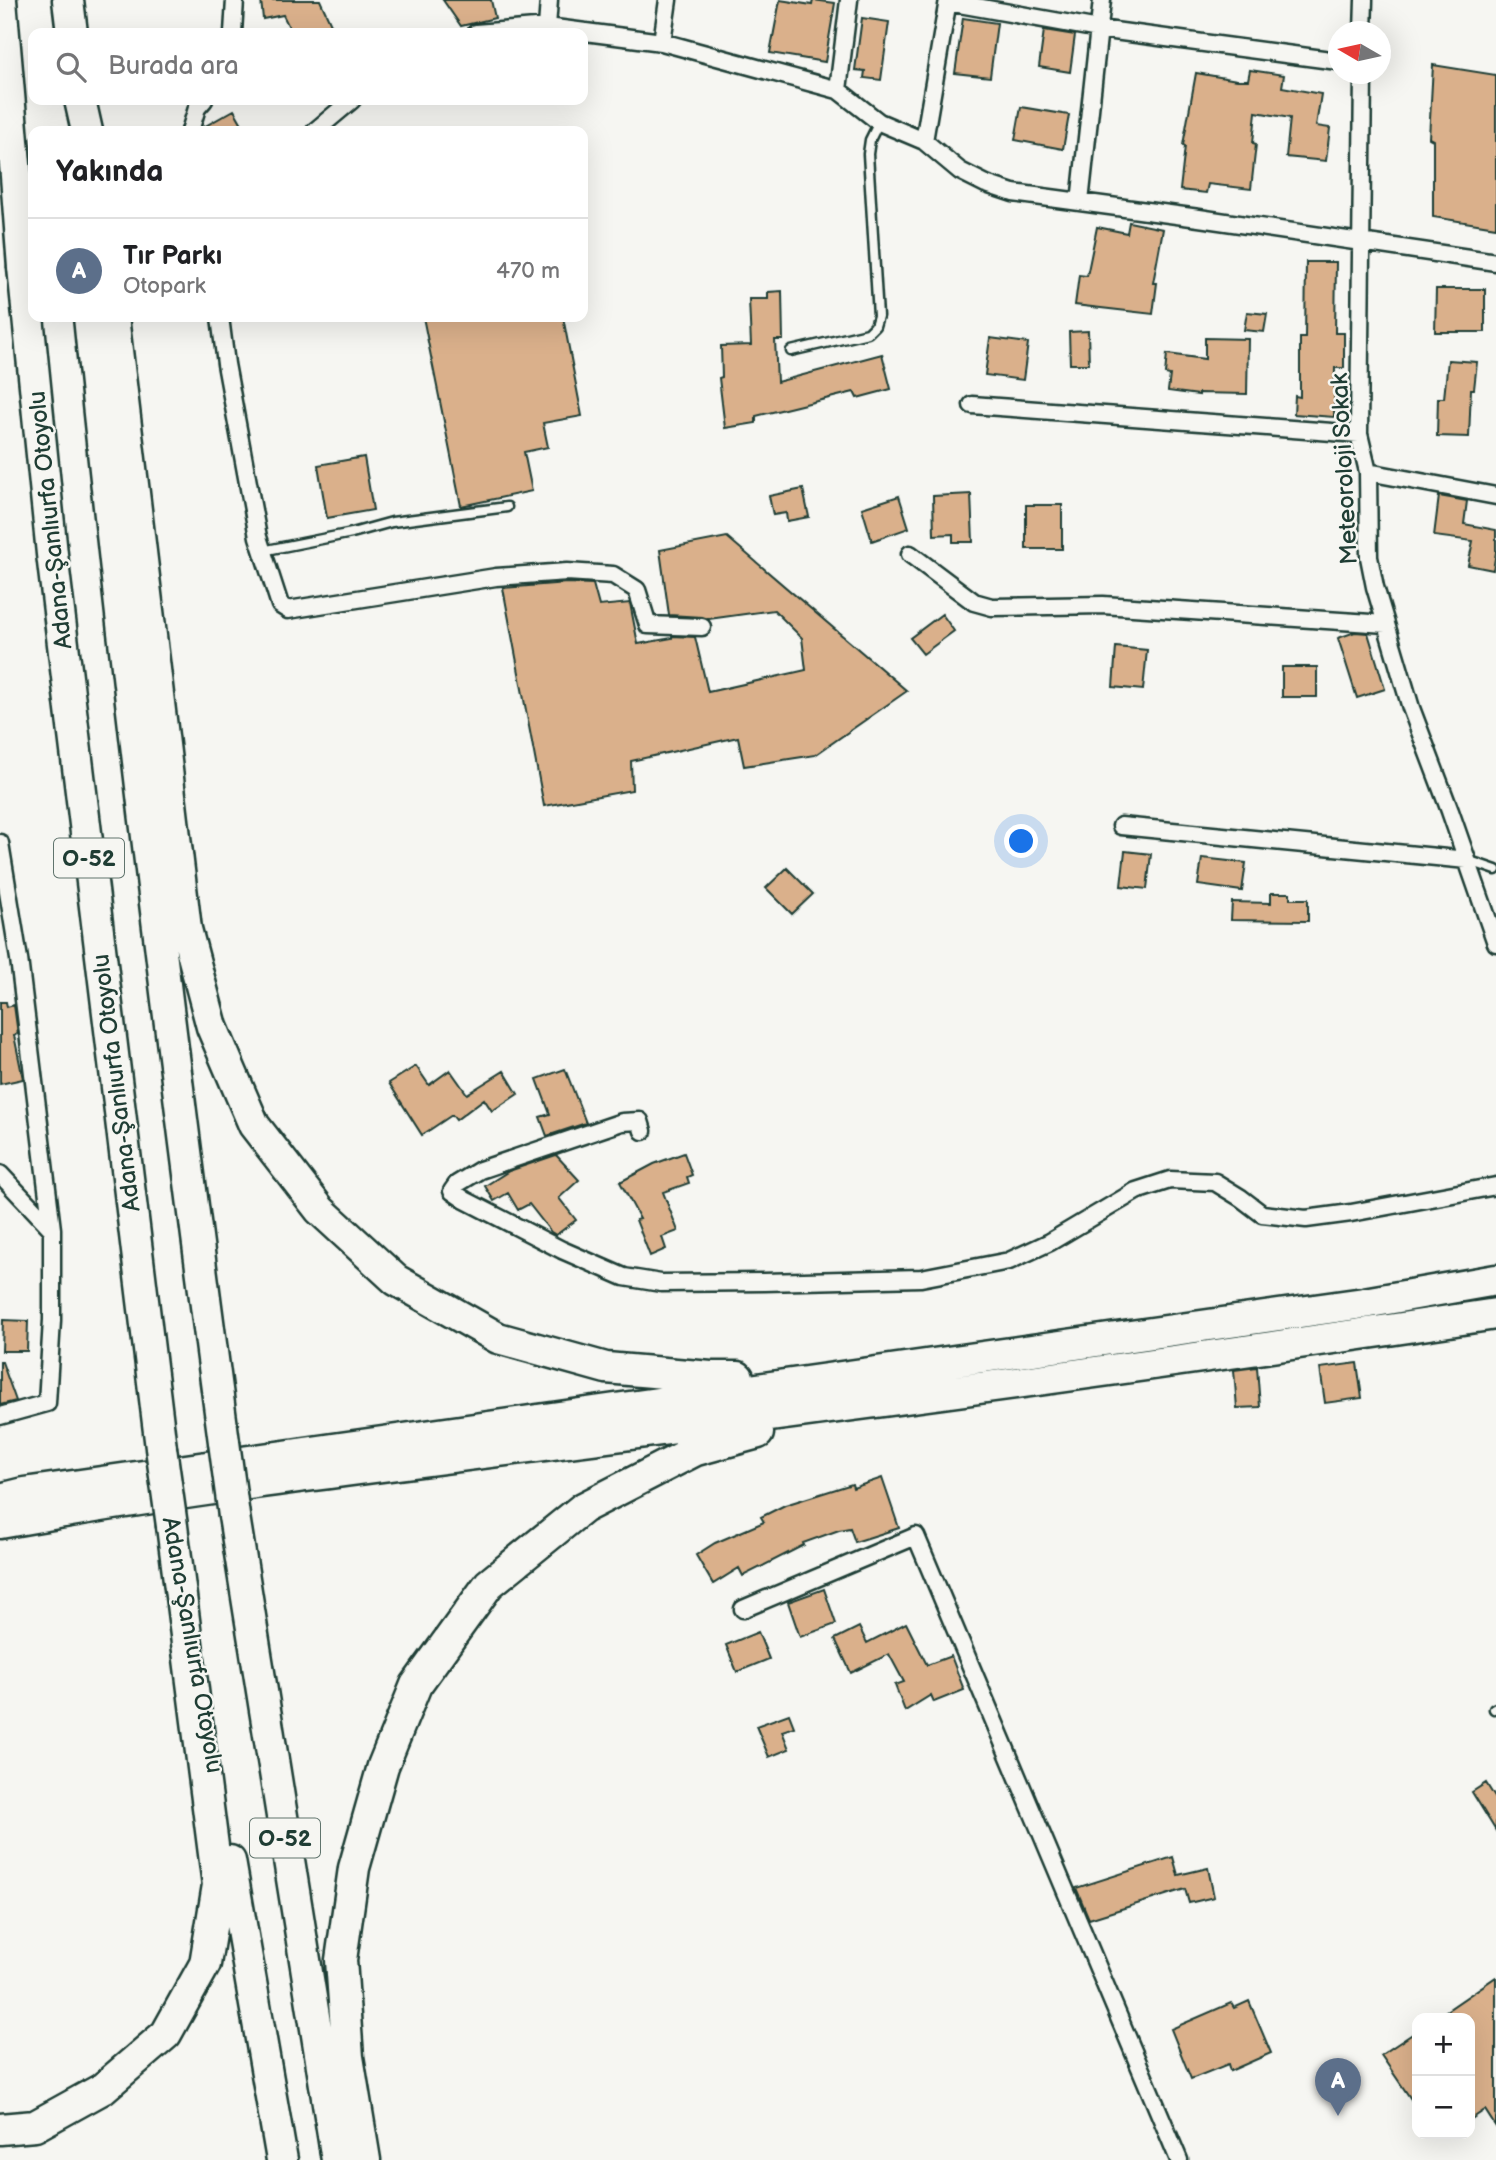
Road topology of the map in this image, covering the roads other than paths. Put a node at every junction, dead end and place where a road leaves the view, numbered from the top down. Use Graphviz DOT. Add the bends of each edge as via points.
graph roads {
  1 [pos="1,0"];
  2 [pos="68,0"];
  3 [pos="235,0"];
  4 [pos="550,0"];
  5 [pos="668,0"];
  6 [pos="849,0"];
  7 [pos="1102,0"];
  8 [pos="1364,0"];
  9 [pos="948,1"];
  10 [pos="1363,21"];
  11 [pos="547,27"];
  12 [pos="71,28"];
  13 [pos="233,28"];
  14 [pos="535,28"];
  15 [pos="555,28"];
  16 [pos="1099,29"];
  17 [pos="588,32"];
  18 [pos="662,42"];
  19 [pos="1328,60"];
  20 [pos="1363,84"];
  21 [pos="838,90"];
  22 [pos="78,105"];
  23 [pos="79,105"];
  24 [pos="200,105"];
  25 [pos="346,105"];
  26 [pos="879,122"];
  27 [pos="76,126"];
  28 [pos="86,126"];
  29 [pos="192,126"];
  30 [pos="321,126"];
  31 [pos="924,141"];
  32 [pos="1080,202"];
  33 [pos="28,222"];
  34 [pos="0,225"];
  35 [pos="1362,243"];
  36 [pos="1496,262"];
  37 [pos="28,315"];
  38 [pos="29,322"];
  39 [pos="90,322"];
  40 [pos="114,322"];
  41 [pos="221,322"];
  42 [pos="791,351"];
  43 [pos="972,405"];
  44 [pos="1359,434"];
  45 [pos="1368,472"];
  46 [pos="1496,496"];
  47 [pos="507,507"];
  48 [pos="262,551"];
  49 [pos="910,554"];
  50 [pos="1386,624"];
  51 [pos="702,627"];
  52 [pos="1121,826"];
  53 [pos="0,843"];
  54 [pos="1467,860"];
  55 [pos="1496,870"];
  56 [pos="1496,943"];
  57 [pos="643,1130"];
  58 [pos="0,1174"];
  59 [pos="1496,1186"];
  60 [pos="51,1229"];
  61 [pos="1496,1280"];
  62 [pos="1496,1314"];
  63 [pos="847,1376"];
  64 [pos="863,1404"];
  65 [pos="0,1416"];
  66 [pos="0,1499"];
  67 [pos="0,1524"];
  68 [pos="172,1526"];
  69 [pos="743,1609"];
  70 [pos="0,2129"];
  71 [pos="282,2160"];
  72 [pos="337,2160"];
  73 [pos="365,2160"];
  74 [pos="1179,2160"];
  1 -- 37 [label="highway, Adana-Şanlıurfa Otoyolu / O-52, bridge"];
  2 -- 12 [label="highway"];
  3 -- 13 [label="street"];
  4 -- 11 [label="street"];
  5 -- 18 [label="street"];
  6 -- 21 [label="street"];
  7 -- 16 [label="street"];
  8 -- 10 [label="street"];
  9 -- 16 [label="street"];
  9 -- 31 [label="street"];
  11 -- 14 [label="street"];
  11 -- 15 [label="street"];
  16 -- 19 [label="street"];
  16 -- 32 [label="street"];
  17 -- 18 [label="street"];
  18 -- 21 [label="street"];
  20 -- 35 [label="street, Meteoroloji Sokak"];
  21 -- 26 [label="street"];
  22 -- 27 [label="highway"];
  23 -- 28 [label="highway"];
  24 -- 29 [label="street"];
  25 -- 30 [label="street"];
  26 -- 31 [label="street"];
  26 -- 42 [label="lane" via="868,154 875,326 868,334"];
  31 -- 32 [label="street" via="960,171 986,184 1013,193"];
  32 -- 35 [label="street"];
  33 -- 34 [label="street"];
  35 -- 36 [label="street"];
  35 -- 44 [label="street, Meteoroloji Sokak"];
  38 -- 68 [label="highway, Adana-Şanlıurfa Otoyolu / O-52, bridge" via="54,567"];
  39 -- 72 [label="highway, O-52, bridge" via="179,1107 224,1442"];
  40 -- 63 [label="highway" via="187,929 212,1027 254,1125 320,1210 396,1280 498,1338 606,1368 711,1377"];
  41 -- 48 [label="street"];
  43 -- 44 [label="street"];
  44 -- 45 [label="street, Meteoroloji Sokak"];
  45 -- 46 [label="street"];
  45 -- 50 [label="street, Meteoroloji Sokak" via="1369,557"];
  47 -- 48 [label="lane" via="392,522"];
  48 -- 51 [label="street" via="280,605 288,610 496,577 567,572 613,575 637,590 648,625"];
  49 -- 50 [label="street" via="974,602 992,607 1103,605"];
  50 -- 54 [label="street, Meteoroloji Sokak" via="1410,708"];
  52 -- 54 [label="street"];
  53 -- 60 [label="street" via="19,959"];
  54 -- 55 [label="lane"];
  54 -- 56 [label="street, Meteoroloji Sokak"];
  57 -- 59 [label="street" via="639,1121 622,1122 480,1170 452,1191 562,1250 624,1277 661,1283 764,1283 921,1278 1009,1261 1136,1191 1170,1180 1215,1182 1262,1214 1306,1219"];
  58 -- 60 [label="street"];
  60 -- 65 [label="street" via="47,1403"];
  61 -- 63 [label="highway"];
  62 -- 64 [label="highway"];
  63 -- 66 [label="highway"];
  64 -- 67 [label="highway" via="270,1481"];
  64 -- 73 [label="highway" via="696,1450 583,1508 489,1584 416,1685 383,1766 354,1868 341,1960 348,2057"];
  68 -- 70 [label="highway" via="218,1885 205,1964 166,2034 102,2089 35,2126"];
  68 -- 71 [label="highway, Adana-Şanlıurfa Otoyolu / O-52"];
  69 -- 74 [label="street" via="916,1536"];
}
